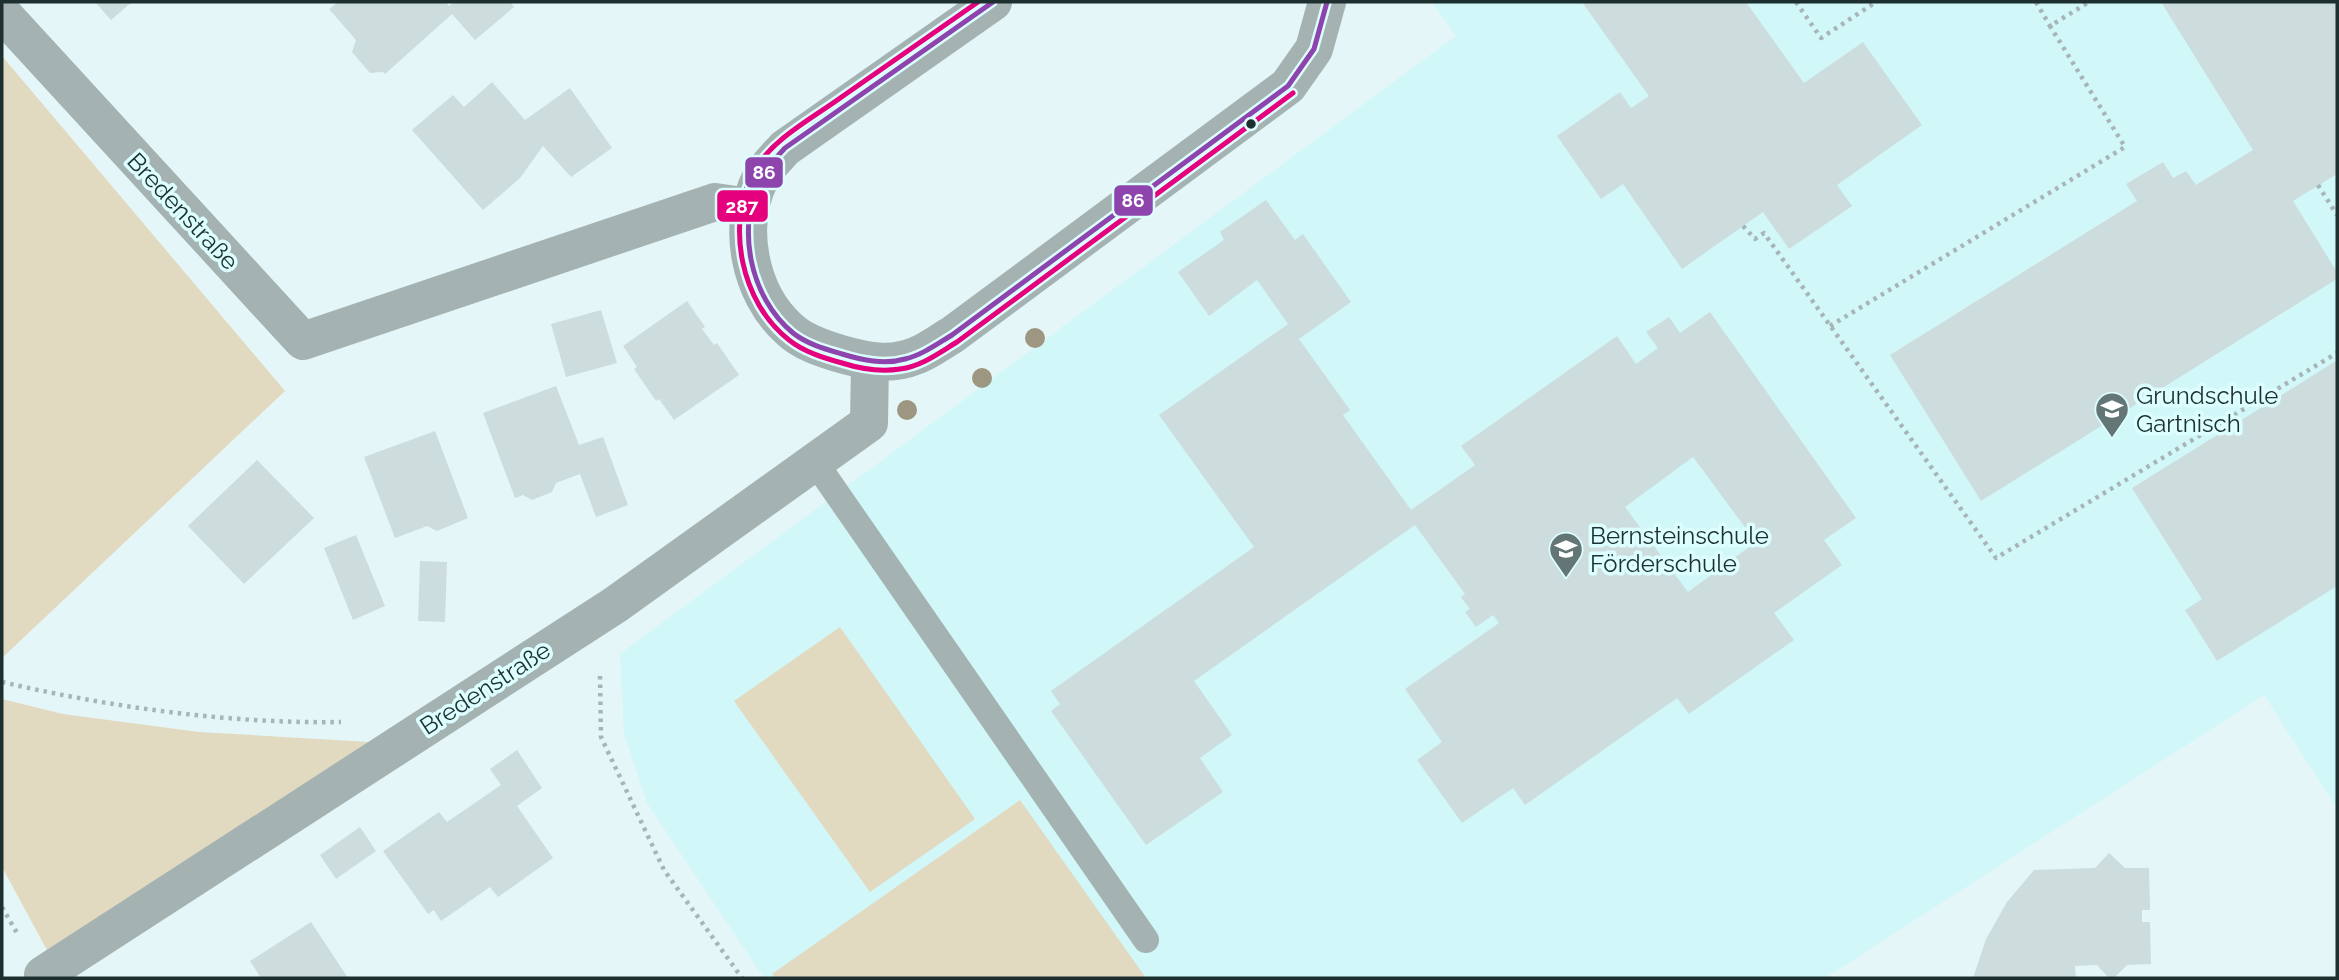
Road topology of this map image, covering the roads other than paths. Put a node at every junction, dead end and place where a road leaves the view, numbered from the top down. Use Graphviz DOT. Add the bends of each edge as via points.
graph roads {
  1 [pos="993,2"];
  2 [pos="1330,2"];
  3 [pos="2,13"];
  4 [pos="750,207"];
  5 [pos="870,363"];
  6 [pos="815,461"];
  7 [pos="1146,940"];
  8 [pos="43,975"];
  1 -- 4 [label="street" via="785,148 762,176"];
  2 -- 5 [label="street" via="1314,49 1288,86 951,335 914,357"];
  3 -- 4 [label="street, Bredenstraße" via="303,341 715,202"];
  4 -- 5 [label="street" via="753,274 768,306 790,331 823,349"];
  5 -- 6 [label="street, Bredenstraße" via="869,423"];
  6 -- 7 [label="lane"];
  6 -- 8 [label="street, Bredenstraße" via="615,605"];
}
